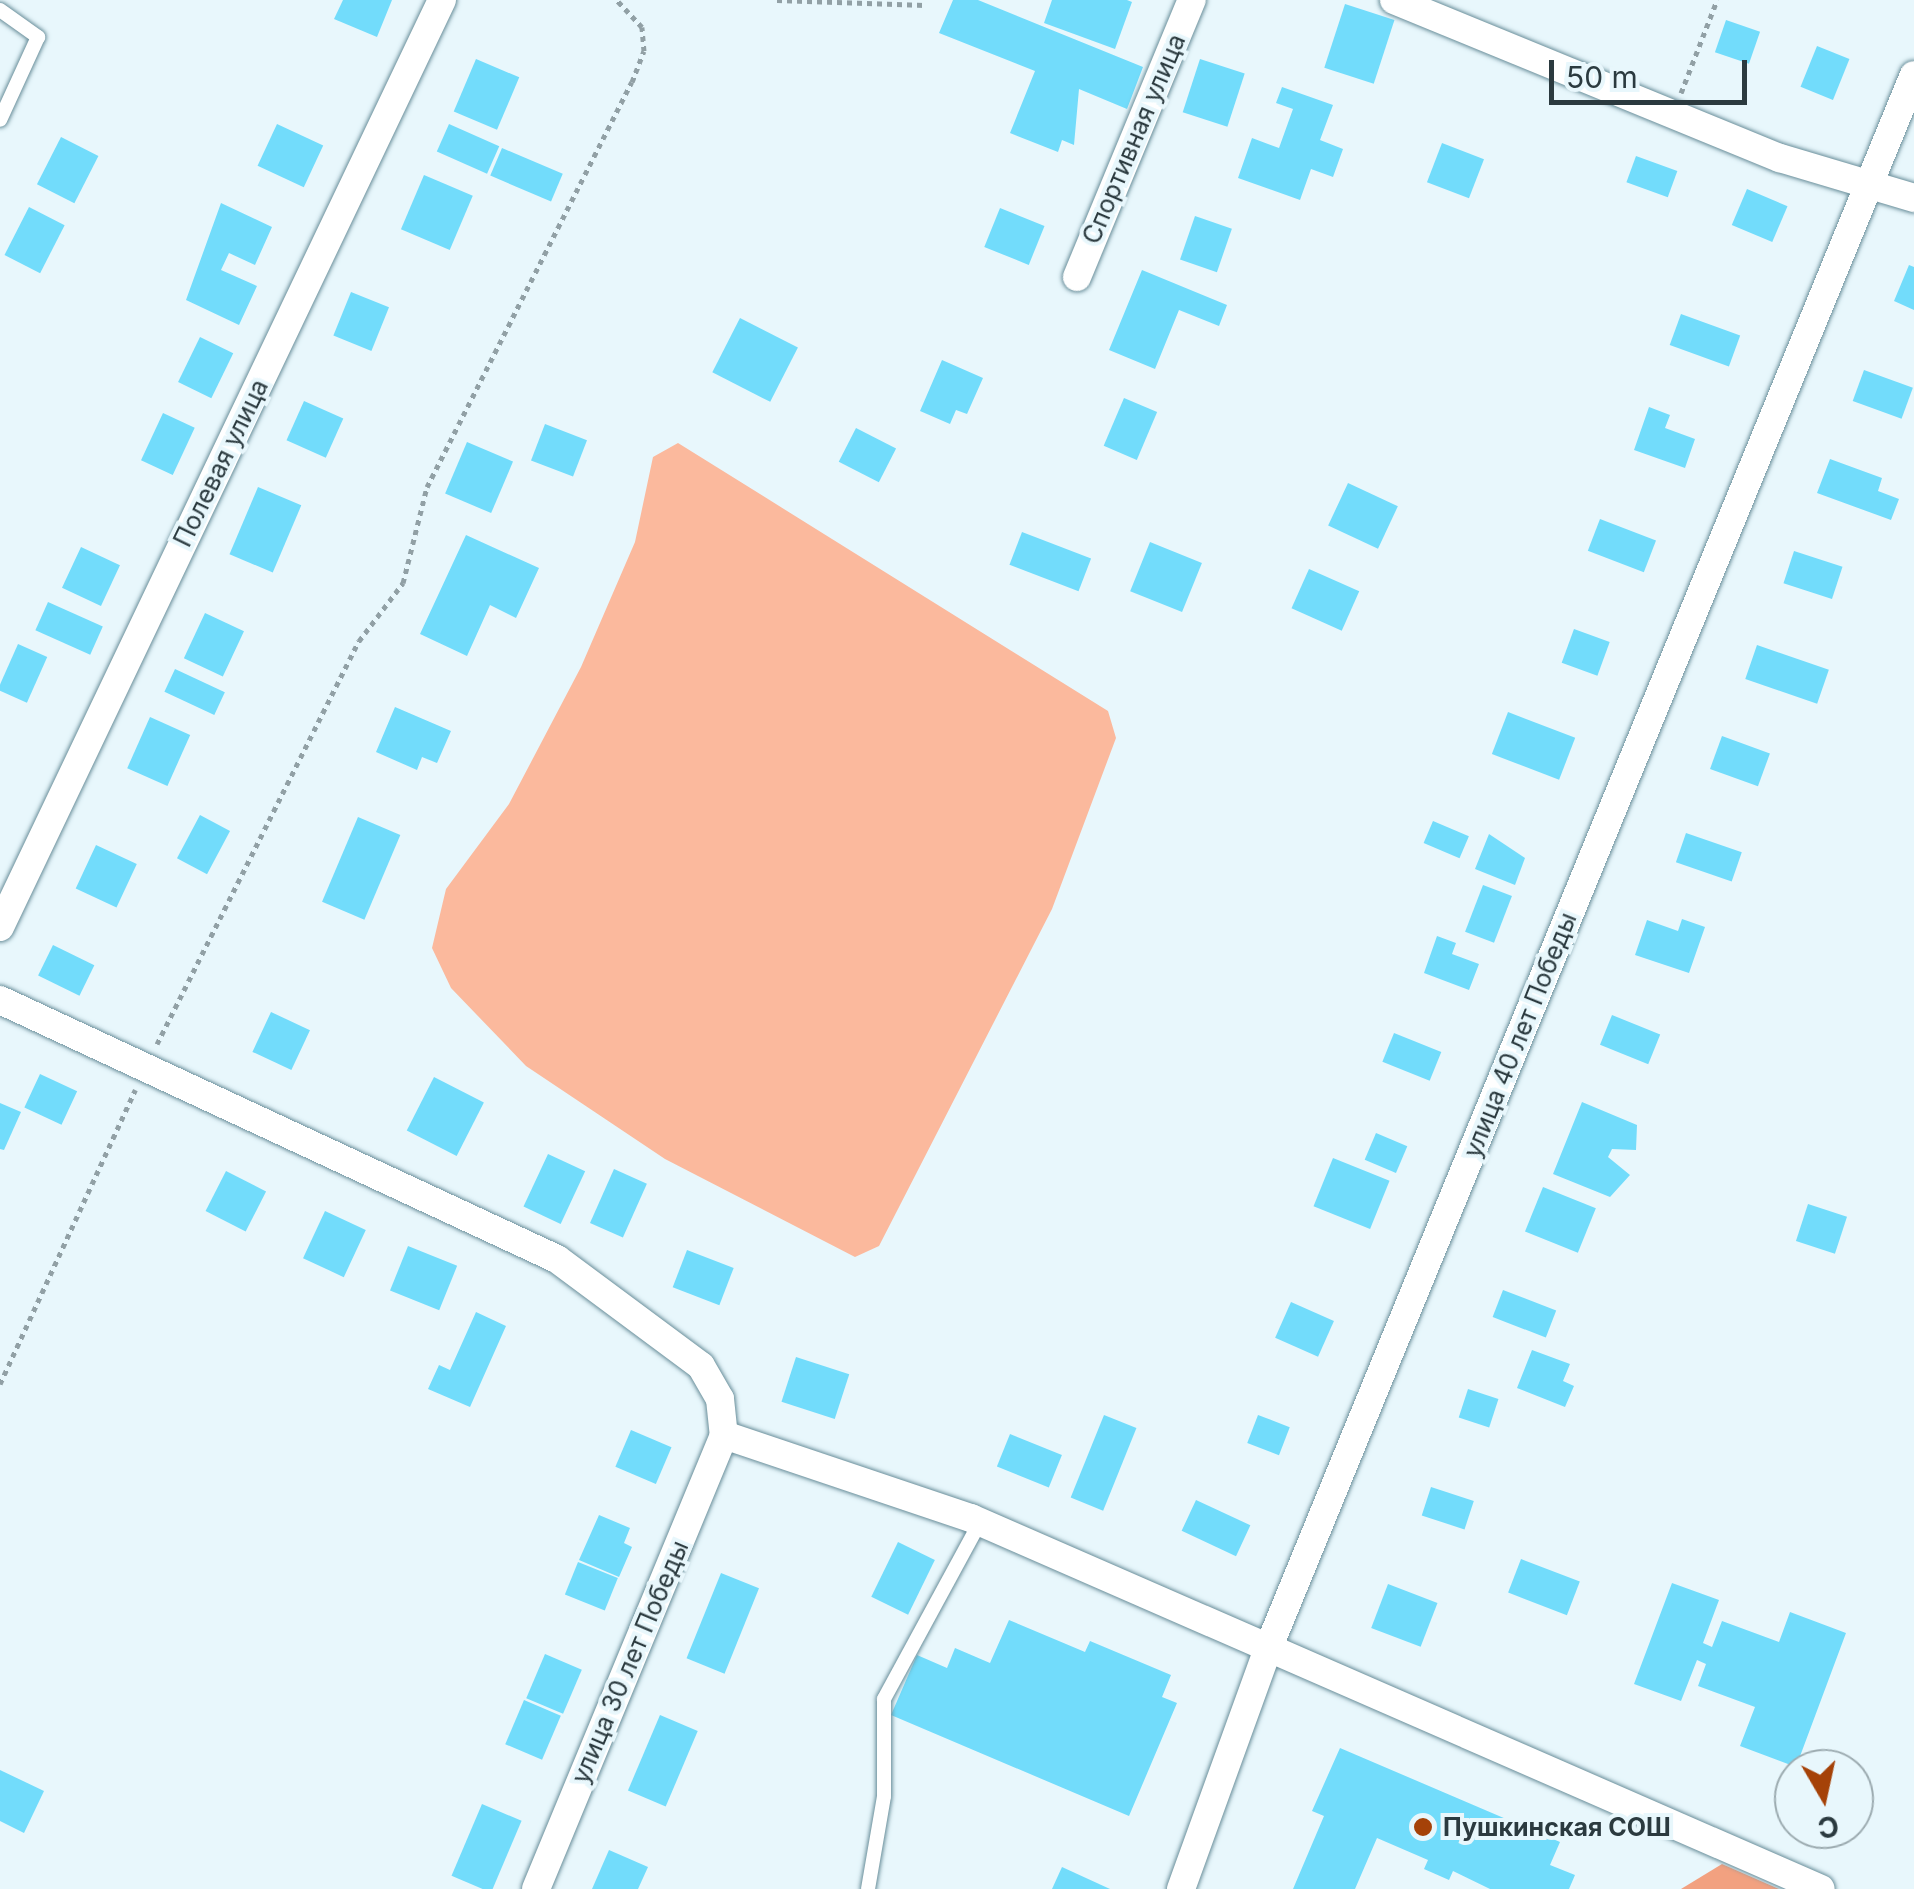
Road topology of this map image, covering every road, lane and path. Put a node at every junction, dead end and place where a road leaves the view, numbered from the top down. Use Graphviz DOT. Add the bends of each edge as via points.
graph roads {
  1 [pos="442,0"];
  2 [pos="617,0"];
  3 [pos="776,0"];
  4 [pos="1192,0"];
  5 [pos="1394,0"];
  6 [pos="1716,0"];
  7 [pos="925,5"];
  8 [pos="0,10"];
  9 [pos="1914,75"];
  10 [pos="1673,114"];
  11 [pos="0,120"];
  12 [pos="1870,185"];
  13 [pos="1914,198"];
  14 [pos="1077,277"];
  15 [pos="0,926"];
  16 [pos="0,1000"];
  17 [pos="146,1068"];
  18 [pos="0,1384"];
  19 [pos="724,1435"];
  20 [pos="980,1522"];
  21 [pos="1268,1650"];
  22 [pos="536,1889"];
  23 [pos="868,1889"];
  24 [pos="1180,1889"];
  25 [pos="1822,1889"];
  1 -- 15 [label="street, Полевая улица"];
  2 -- 17 [label="path" via="642,28 644,51 632,82 427,487 403,583 359,641"];
  3 -- 7 [label="path"];
  4 -- 14 [label="street, Спортивная улица"];
  5 -- 10 [label="street"];
  6 -- 10 [label="path"];
  8 -- 11 [label="lane" via="38,37"];
  9 -- 12 [label="street, улица 40 лет Победы"];
  10 -- 12 [label="street"];
  12 -- 13 [label="street"];
  12 -- 21 [label="street, улица 40 лет Победы"];
  16 -- 17 [label="street"];
  17 -- 18 [label="path"];
  17 -- 19 [label="street" via="557,1259 701,1366 720,1399"];
  19 -- 20 [label="street"];
  19 -- 22 [label="street, улица 30 лет Победы"];
  20 -- 21 [label="street"];
  20 -- 23 [label="lane" via="884,1699 884,1796"];
  21 -- 24 [label="street, улица 40 лет Победы"];
  21 -- 25 [label="street"];
}
